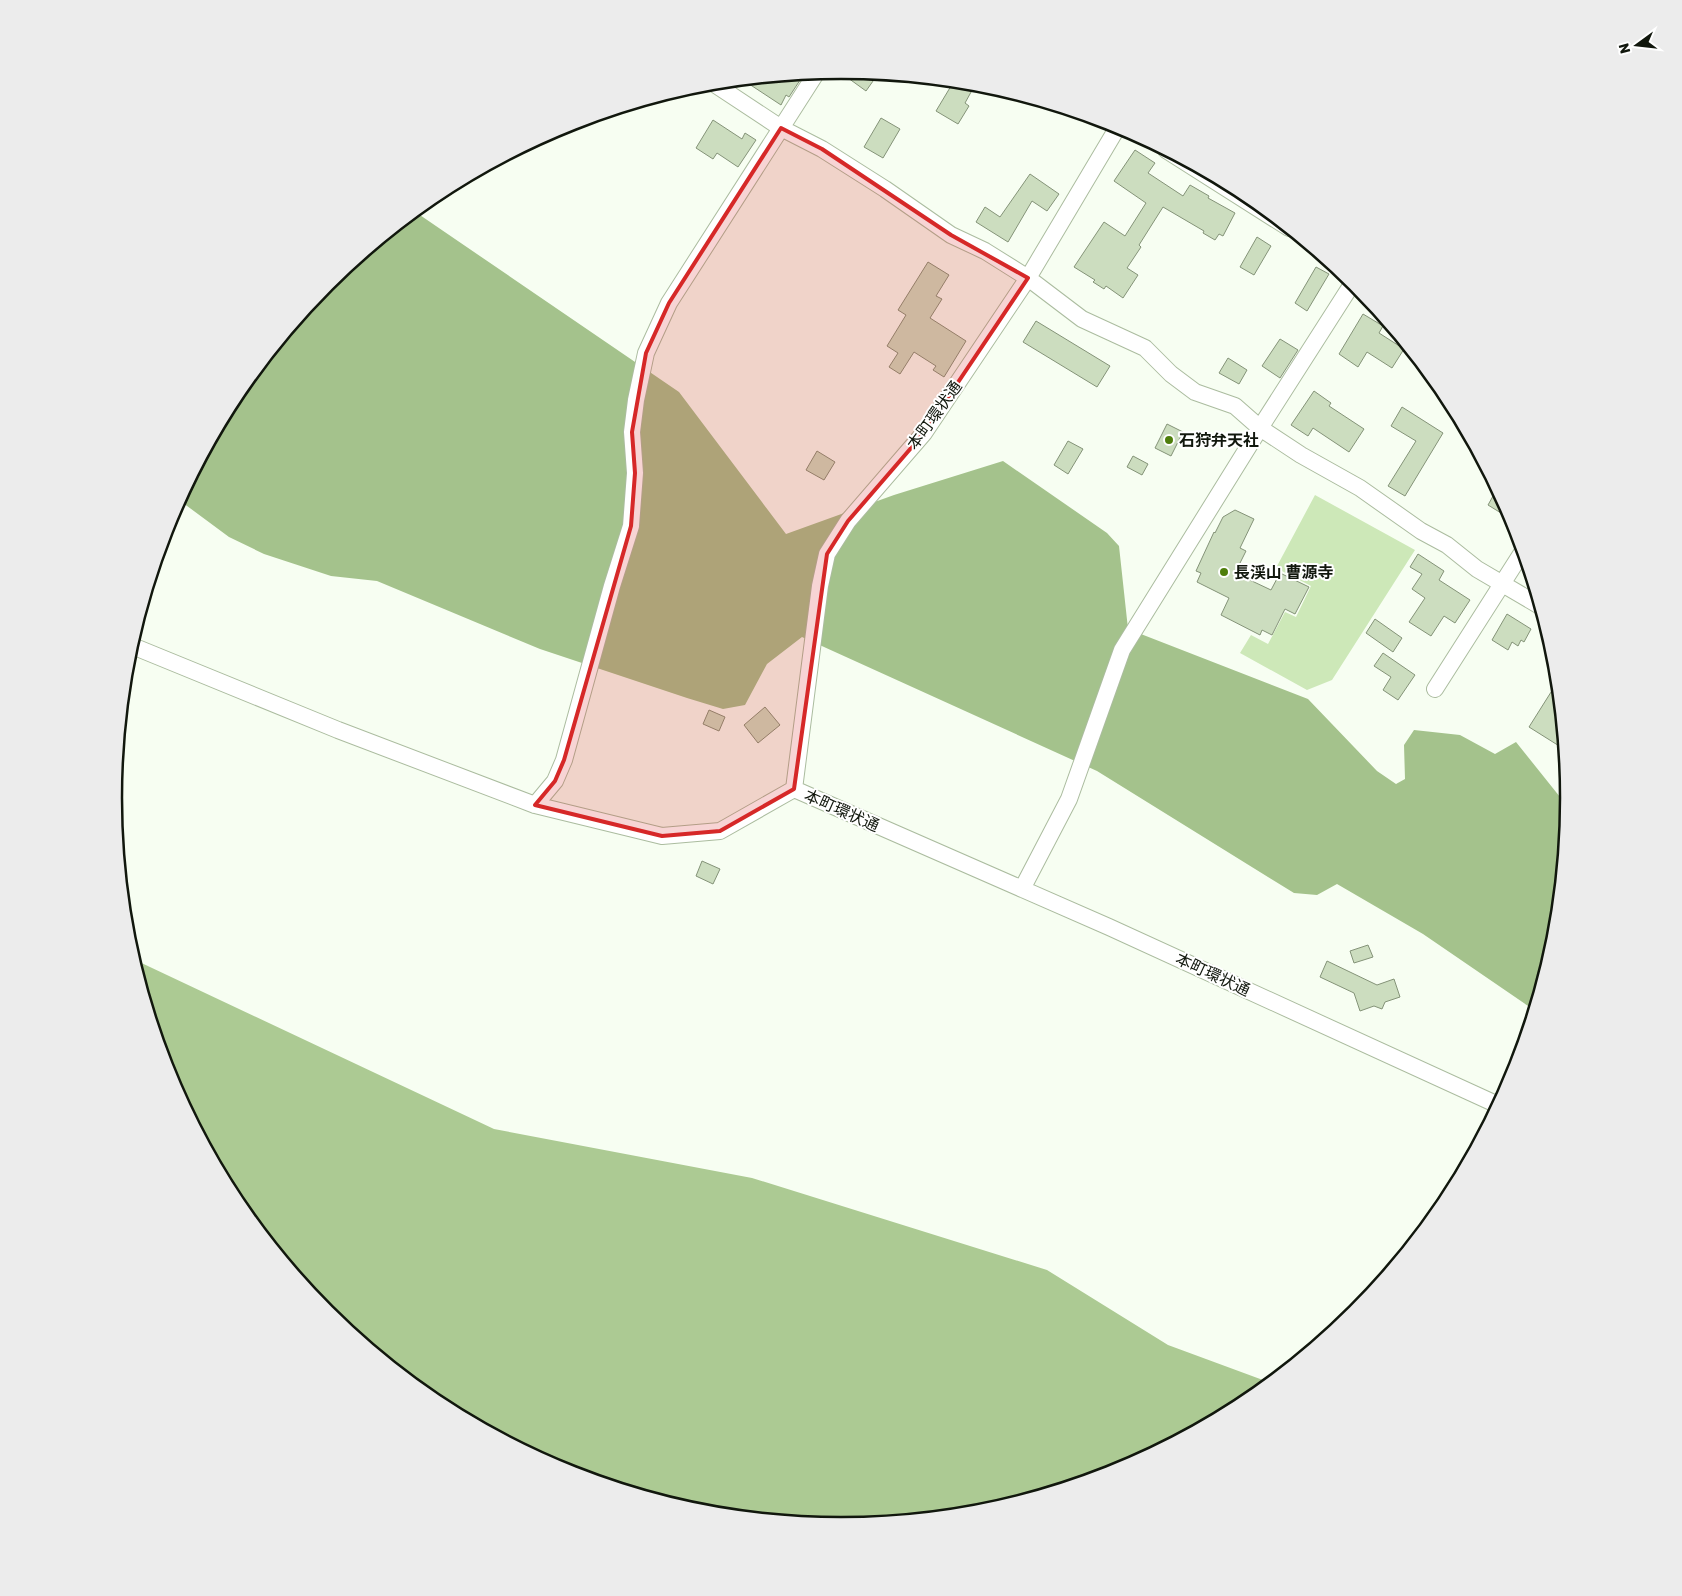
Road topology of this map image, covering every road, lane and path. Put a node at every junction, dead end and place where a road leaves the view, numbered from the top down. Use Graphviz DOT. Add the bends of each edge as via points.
graph roads {
  1 [pos="813,80"];
  2 [pos="722,89"];
  3 [pos="781,128"];
  4 [pos="1115,132"];
  5 [pos="1028,278"];
  6 [pos="1350,289"];
  7 [pos="1260,428"];
  8 [pos="1519,558"];
  9 [pos="1502,584"];
  10 [pos="1533,602"];
  11 [pos="138,648"];
  12 [pos="1435,689"];
  13 [pos="794,789"];
  14 [pos="535,805"];
  15 [pos="1022,889"];
  16 [pos="1492,1102"];
  1 -- 3 [label="street"];
  2 -- 3 [label="street"];
  3 -- 5 [label="street" via="822,149 951,235 986,251"];
  3 -- 14 [label="street" via="669,303 646,352 632,432 635,473 631,526 564,760 555,781"];
  4 -- 5 [label="street, 本町環状通"];
  5 -- 7 [label="street" via="1082,319 1145,348 1195,392 1235,406"];
  5 -- 13 [label="street, 本町環状通" via="924,433 848,521 828,554 820,586"];
  6 -- 7 [label="street"];
  7 -- 9 [label="street" via="1360,488"];
  7 -- 15 [label="street" via="1122,650 1068,799"];
  8 -- 9 [label="street"];
  9 -- 10 [label="street"];
  9 -- 12 [label="street"];
  11 -- 14 [label="street" via="338,730"];
  13 -- 14 [label="street" via="720,831 662,836"];
  13 -- 15 [label="street, 本町環状通"];
  15 -- 16 [label="street, 本町環状通"];
}
